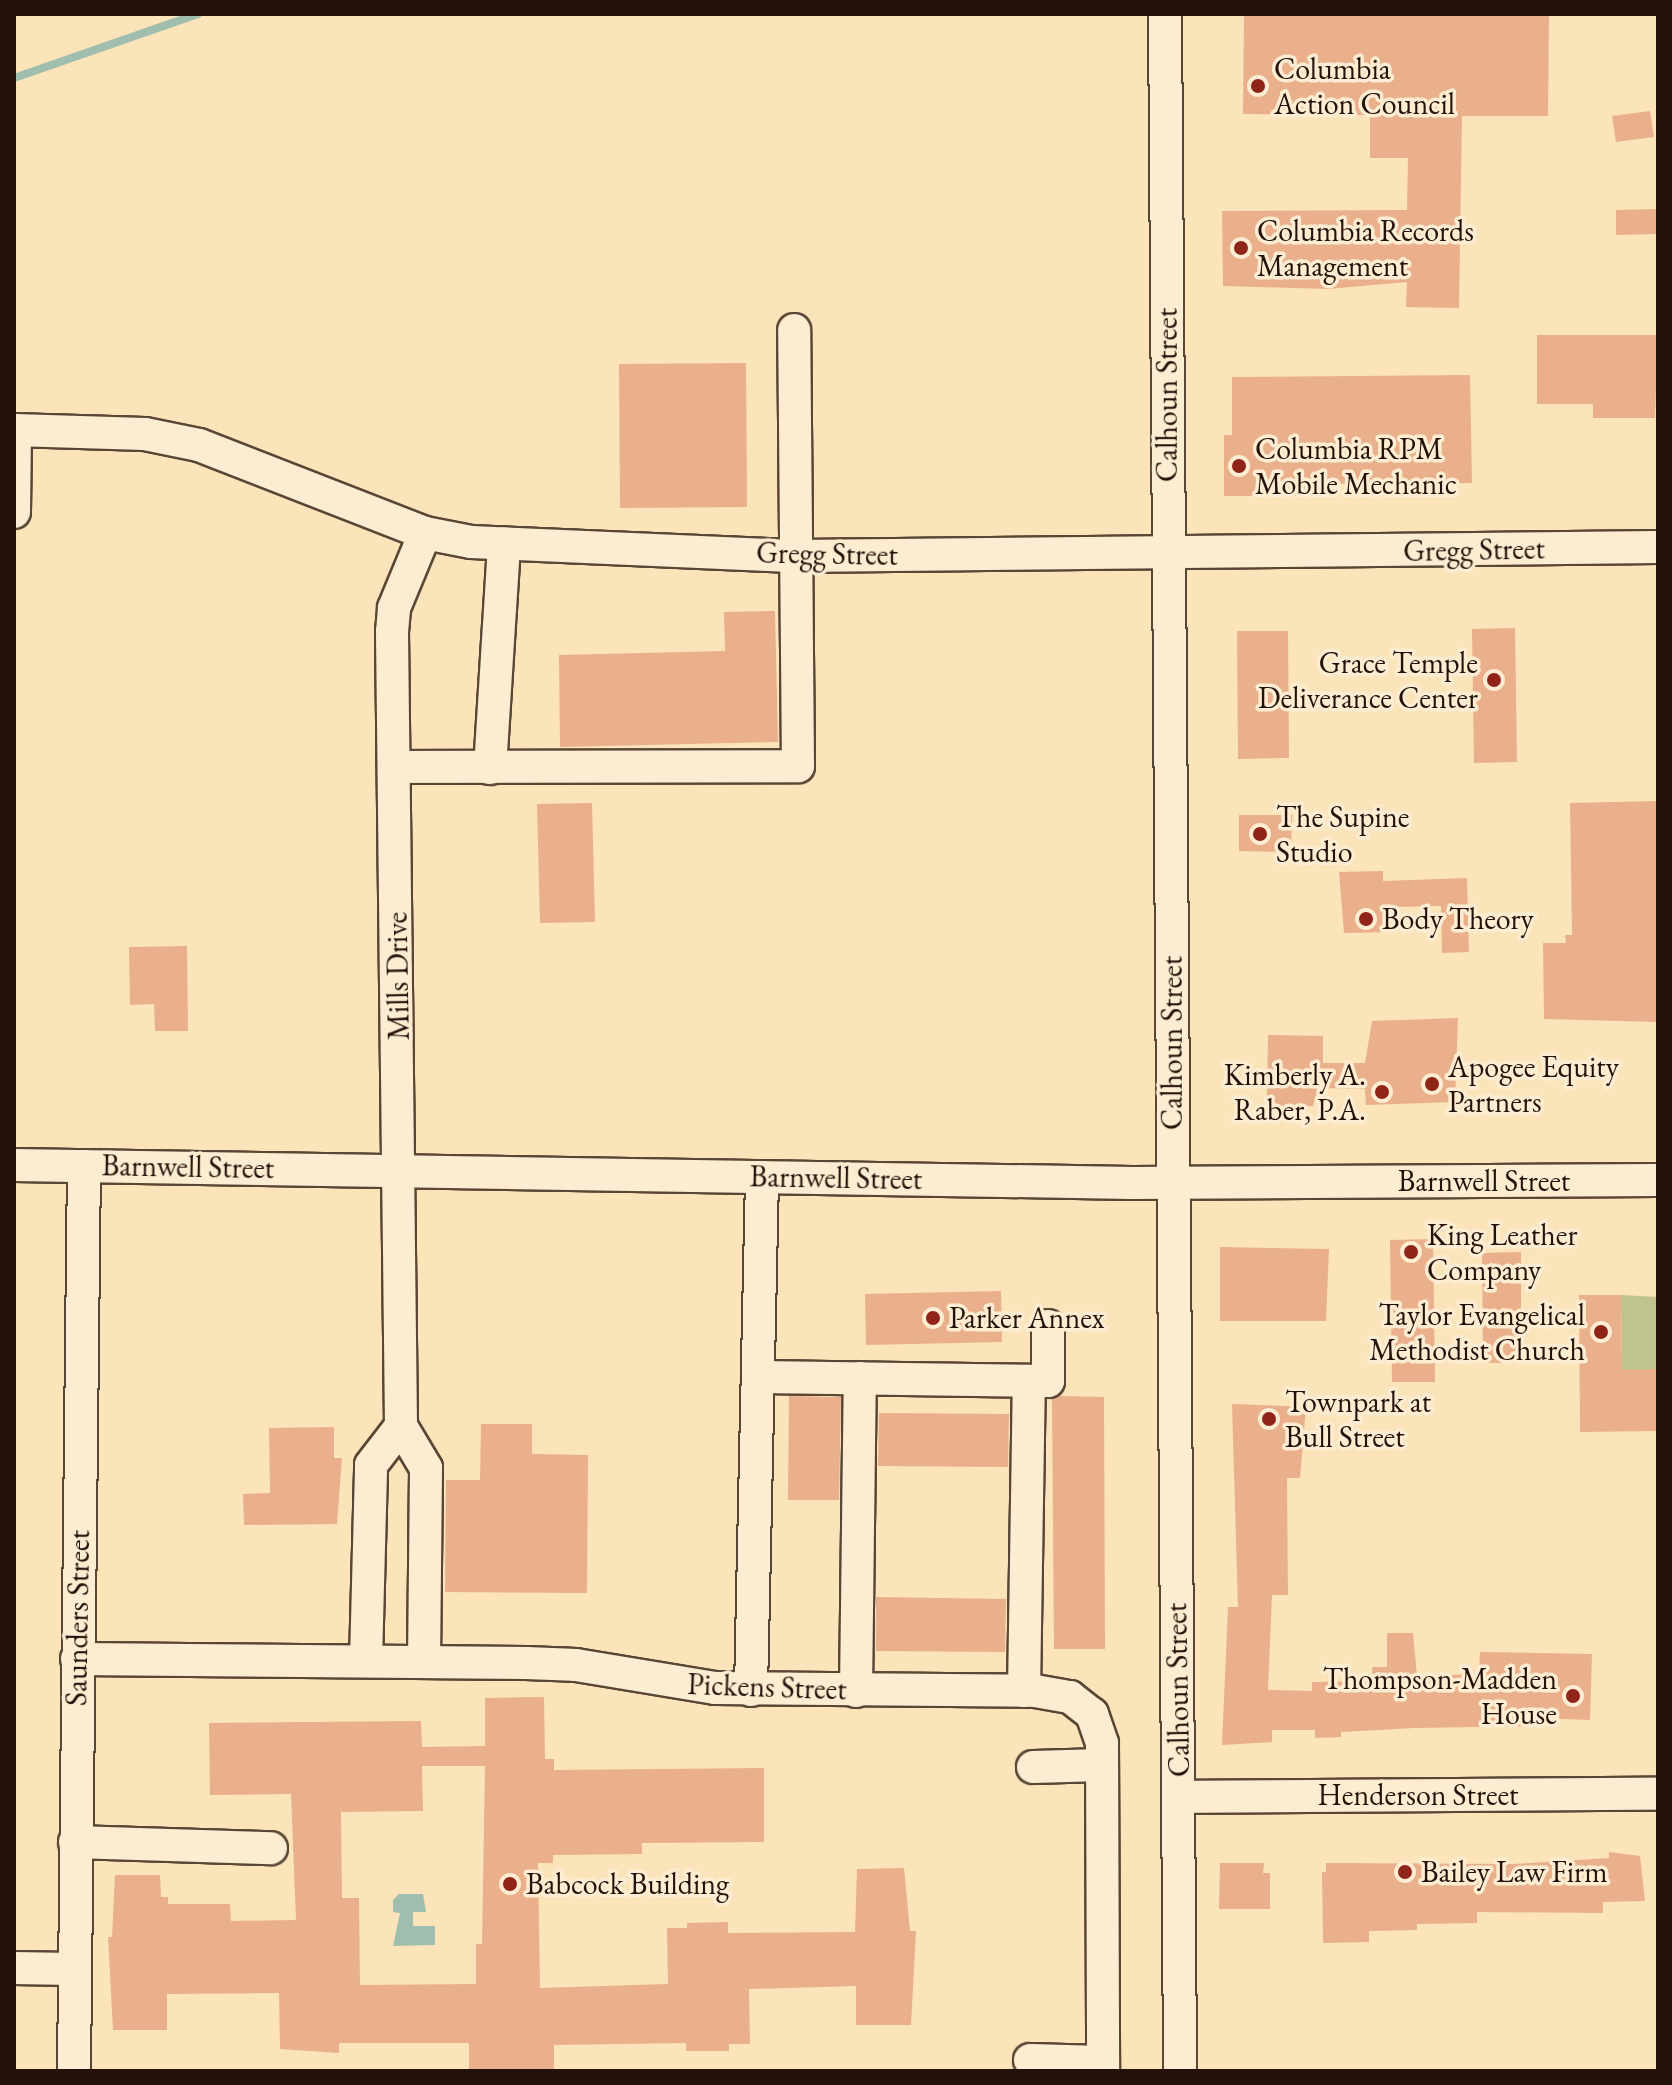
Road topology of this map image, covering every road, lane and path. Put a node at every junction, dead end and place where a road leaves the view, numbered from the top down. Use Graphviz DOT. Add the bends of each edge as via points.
graph roads {
  1 [pos="1165,14"];
  2 [pos="794,330"];
  3 [pos="15,430"];
  4 [pos="14,512"];
  5 [pos="425,533"];
  6 [pos="504,543"];
  7 [pos="1658,547"];
  8 [pos="1168,555"];
  9 [pos="797,556"];
  10 [pos="395,767"];
  11 [pos="490,768"];
  12 [pos="14,1165"];
  13 [pos="84,1166"];
  14 [pos="402,1170"];
  15 [pos="762,1177"];
  16 [pos="1658,1180"];
  17 [pos="1173,1183"];
  18 [pos="1048,1326"];
  19 [pos="758,1377"];
  20 [pos="860,1378"];
  21 [pos="1029,1381"];
  22 [pos="401,1426"];
  23 [pos="77,1659"];
  24 [pos="366,1661"];
  25 [pos="424,1662"];
  26 [pos="751,1690"];
  27 [pos="856,1691"];
  28 [pos="1024,1691"];
  29 [pos="1102,1765"];
  30 [pos="1033,1767"];
  31 [pos="1658,1794"];
  32 [pos="1179,1797"];
  33 [pos="75,1842"];
  34 [pos="271,1848"];
  35 [pos="14,1968"];
  36 [pos="73,1969"];
  37 [pos="1030,2060"];
  38 [pos="1103,2067"];
  39 [pos="74,2071"];
  40 [pos="1180,2071"];
  1 -- 8 [label="street, Calhoun Street"];
  2 -- 9 [label="street"];
  3 -- 4 [label="street"];
  3 -- 5 [label="street, Gregg Street" via="145,434 199,445"];
  5 -- 6 [label="street, Gregg Street"];
  5 -- 10 [label="street, Mills Drive" via="394,608"];
  6 -- 9 [label="street, Gregg Street"];
  6 -- 11 [label="street"];
  7 -- 8 [label="street, Gregg Street"];
  8 -- 9 [label="street, Gregg Street"];
  8 -- 17 [label="street, Calhoun Street"];
  9 -- 11 [label="street" via="798,766"];
  10 -- 11 [label="street"];
  10 -- 14 [label="street, Mills Drive"];
  12 -- 13 [label="street, Barnwell Street"];
  13 -- 14 [label="street, Barnwell Street"];
  13 -- 23 [label="street, Saunders Street"];
  14 -- 15 [label="street, Barnwell Street"];
  14 -- 22 [label="street, Mills Drive"];
  15 -- 17 [label="street, Barnwell Street"];
  15 -- 19 [label="street"];
  16 -- 17 [label="street, Barnwell Street"];
  17 -- 32 [label="street, Calhoun Street"];
  18 -- 21 [label="street" via="1048,1381"];
  19 -- 20 [label="street"];
  19 -- 26 [label="street"];
  20 -- 21 [label="street"];
  20 -- 27 [label="street"];
  21 -- 28 [label="street"];
  22 -- 24 [label="street" via="371,1465"];
  22 -- 25 [label="street" via="426,1468"];
  23 -- 24 [label="street, Pickens Street"];
  23 -- 33 [label="street, Saunders Street"];
  24 -- 25 [label="street, Pickens Street"];
  25 -- 26 [label="street, Pickens Street" via="576,1665 677,1684"];
  26 -- 27 [label="street, Pickens Street"];
  27 -- 28 [label="street, Pickens Street"];
  28 -- 29 [label="street, Pickens Street" via="1081,1702 1099,1727"];
  29 -- 30 [label="street"];
  29 -- 38 [label="street, Pickens Street"];
  31 -- 32 [label="street, Henderson Street"];
  32 -- 40 [label="street, Calhoun Street"];
  33 -- 34 [label="street"];
  33 -- 36 [label="street, Saunders Street"];
  35 -- 36 [label="street"];
  36 -- 39 [label="street, Saunders Street"];
  37 -- 38 [label="street"];
}
